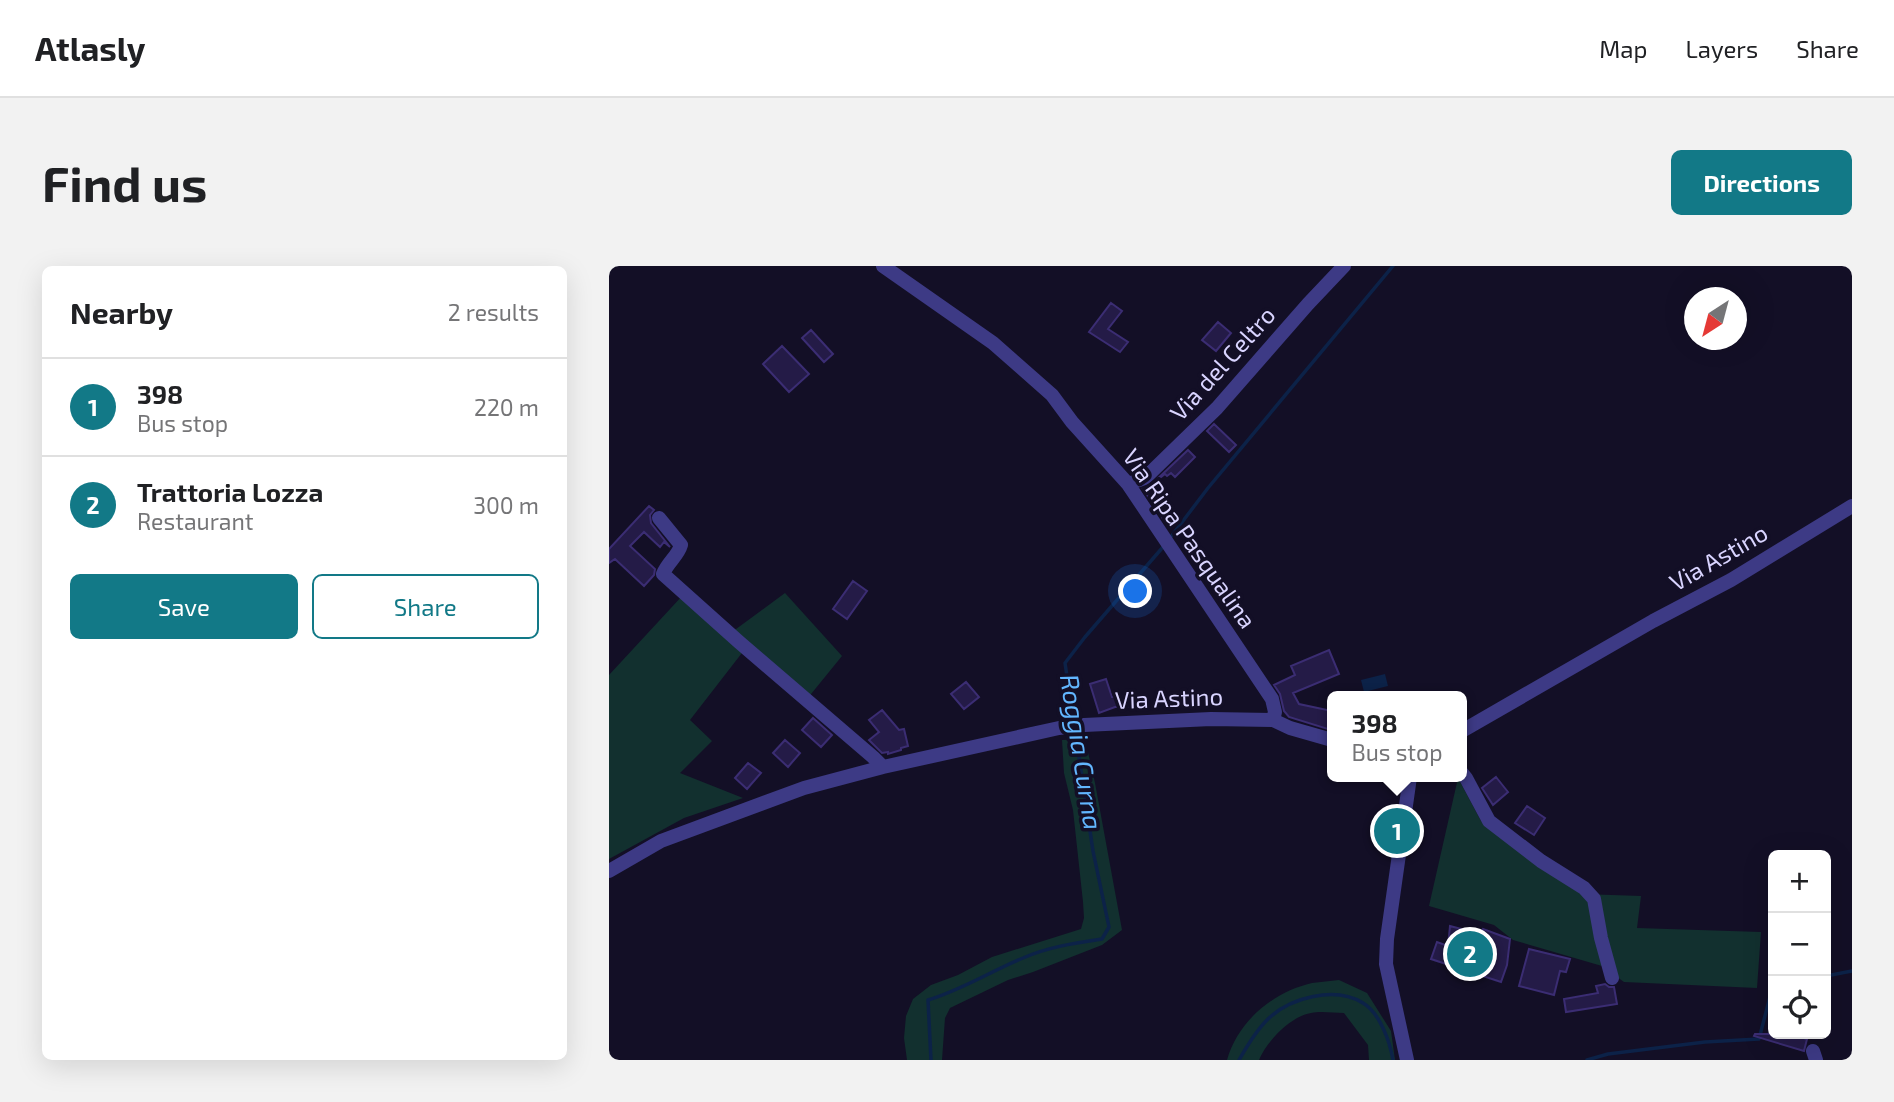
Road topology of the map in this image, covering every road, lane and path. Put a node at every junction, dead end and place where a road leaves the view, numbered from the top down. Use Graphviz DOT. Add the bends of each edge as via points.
graph roads {
  1 [pos="883,266"];
  2 [pos="1344,266"];
  3 [pos="1128,484"];
  4 [pos="1852,506"];
  5 [pos="659,518"];
  6 [pos="1273,720"];
  7 [pos="1467,728"];
  8 [pos="1327,739"];
  9 [pos="883,767"];
  10 [pos="1467,780"];
  11 [pos="1409,782"];
  12 [pos="609,871"];
  13 [pos="1612,978"];
  14 [pos="1407,1060"];
  1 -- 3 [label="street, Via Ripa Pasqualina" via="1040,382"];
  2 -- 3 [label="street, Via del Celtro" via="1217,408 1145,478"];
  3 -- 6 [label="street, Via Ripa Pasqualina" via="1272,699"];
  4 -- 7 [label="street, Via Astino" via="1731,580"];
  5 -- 9 [label="street" via="681,545 663,574"];
  6 -- 8 [label="street, Via Astino"];
  6 -- 9 [label="street, Via Astino" via="1084,725"];
  9 -- 12 [label="street, Via Astino" via="804,788 661,841"];
  10 -- 13 [label="street" via="1489,821 1594,899"];
  11 -- 14 [label="street" via="1386,964"];
}
